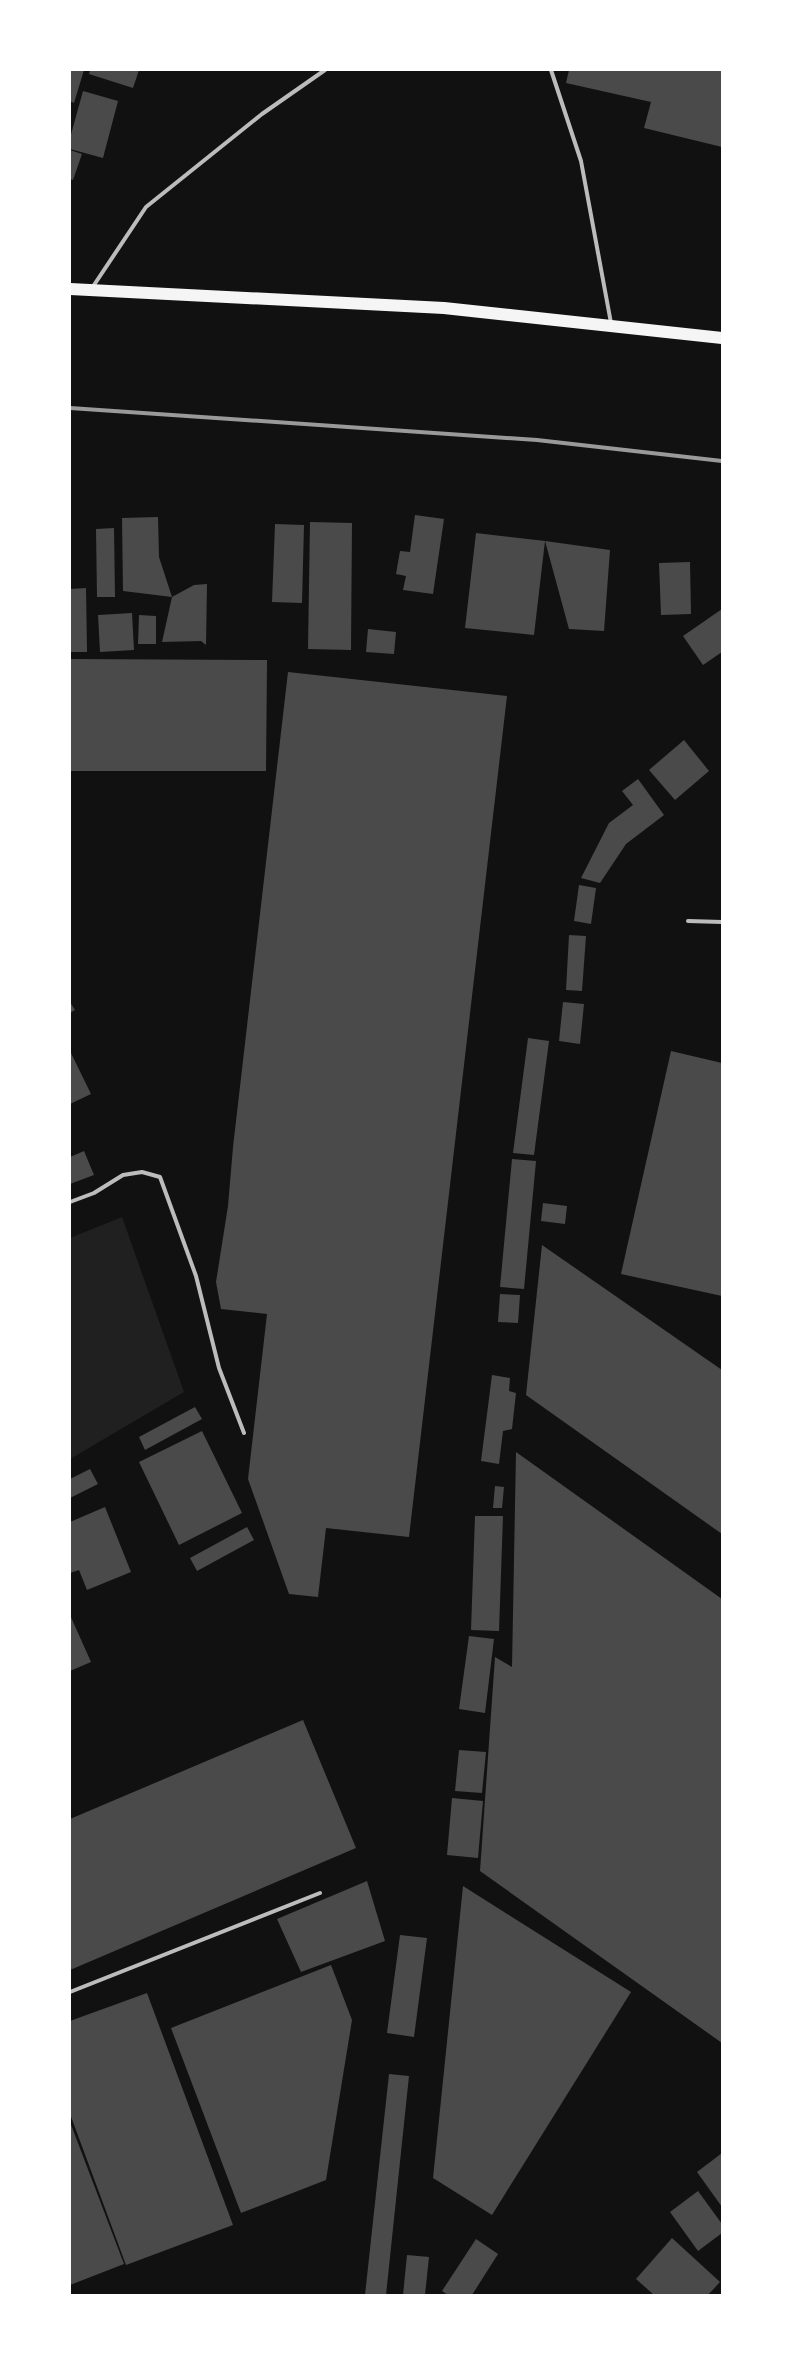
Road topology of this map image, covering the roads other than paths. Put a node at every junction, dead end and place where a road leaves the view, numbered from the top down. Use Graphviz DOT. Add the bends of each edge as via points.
graph roads {
  1 [pos="325,70"];
  2 [pos="551,70"];
  3 [pos="70,289"];
  4 [pos="91,290"];
  5 [pos="612,326"];
  6 [pos="722,338"];
  7 [pos="688,921"];
  8 [pos="722,922"];
  9 [pos="70,1202"];
  10 [pos="244,1433"];
  11 [pos="320,1893"];
  12 [pos="70,1992"];
  1 -- 4 [label="lane" via="262,114 146,207"];
  2 -- 5 [label="lane" via="581,161"];
  3 -- 4 [label="main road"];
  4 -- 5 [label="main road" via="444,308"];
  5 -- 6 [label="main road"];
  7 -- 8 [label="lane"];
  9 -- 10 [label="lane" via="94,1193 123,1175 142,1172 160,1177 196,1276 220,1368"];
  11 -- 12 [label="lane"];
}
